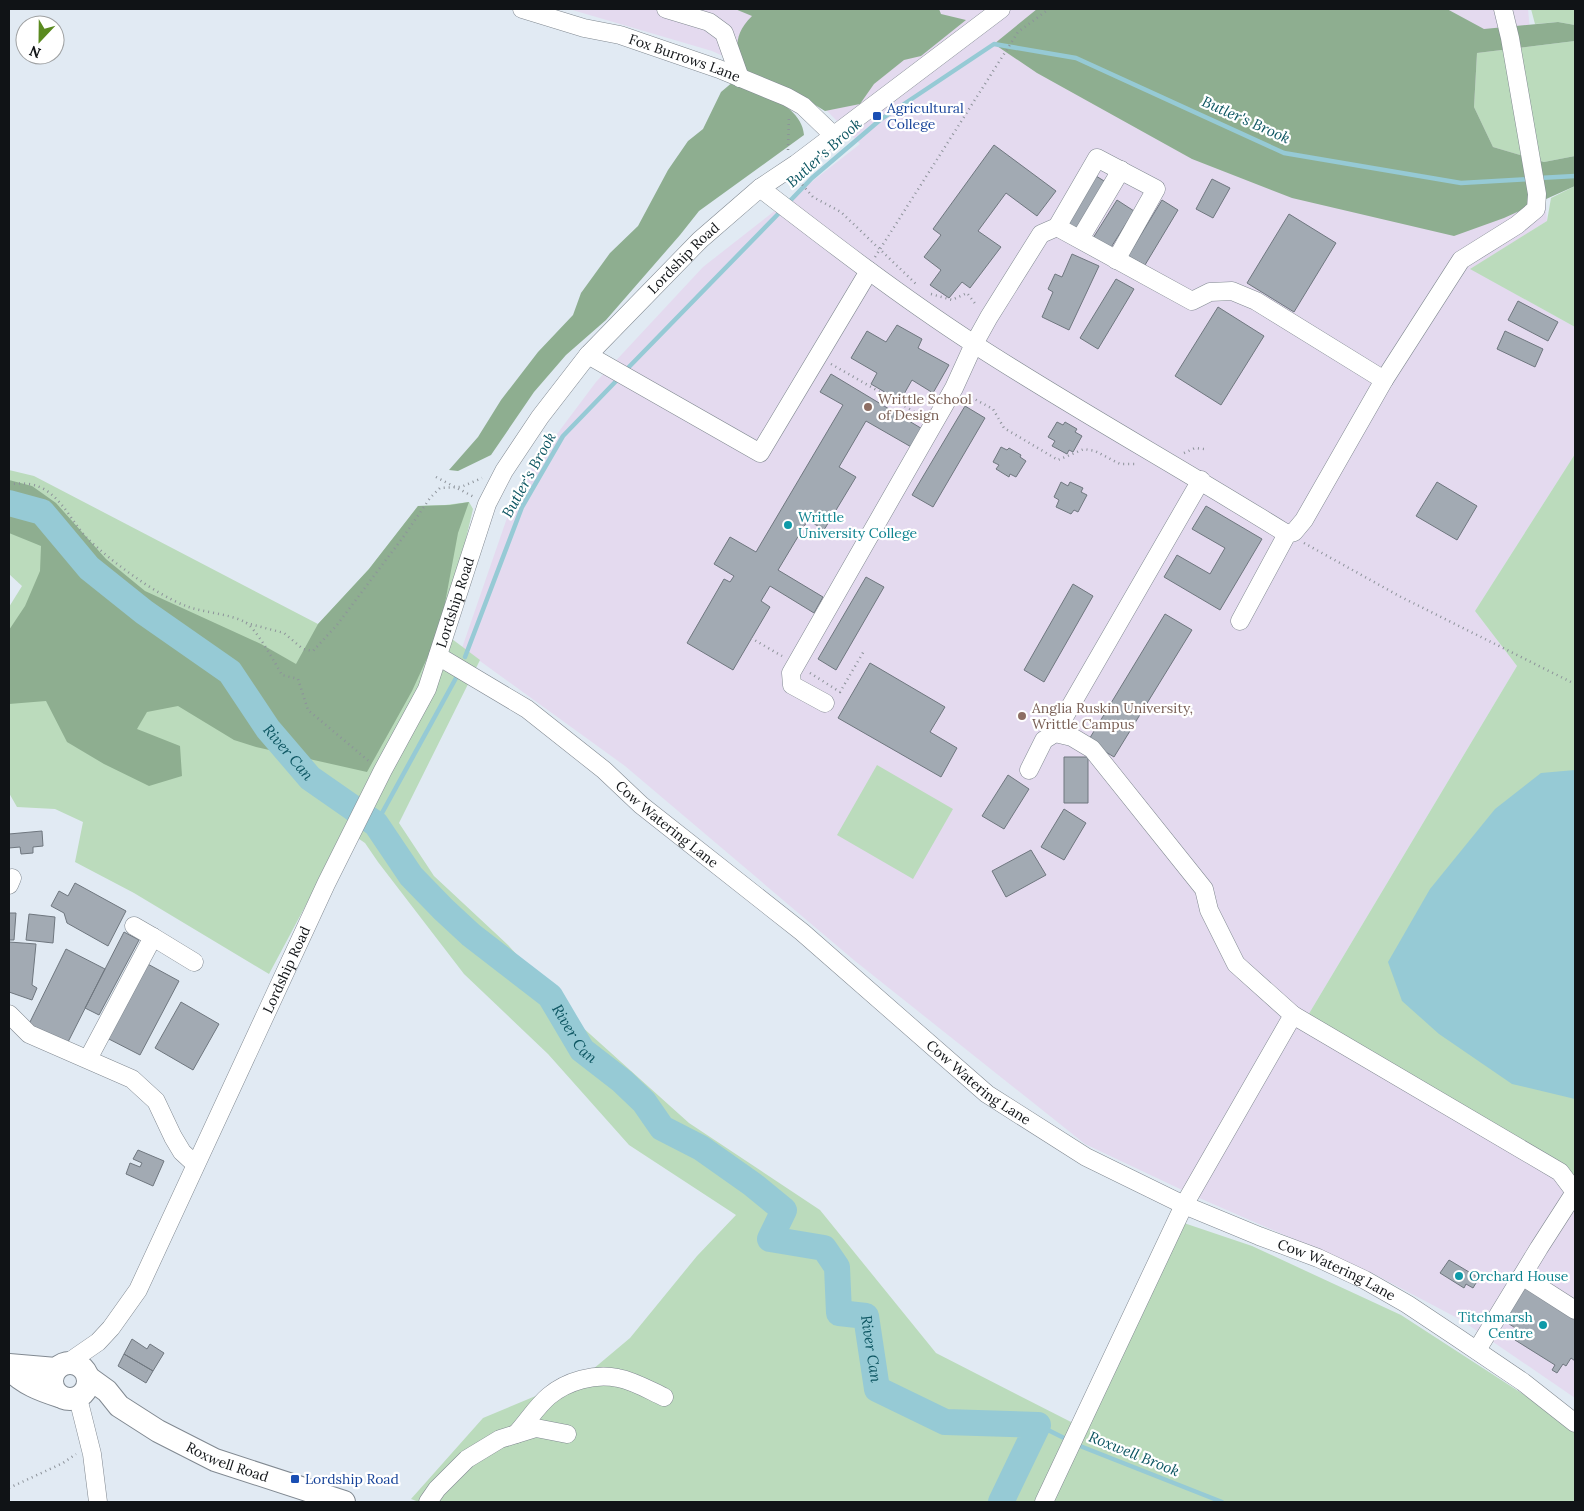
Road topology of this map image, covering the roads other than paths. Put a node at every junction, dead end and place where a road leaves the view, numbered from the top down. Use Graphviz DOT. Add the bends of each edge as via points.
graph roads {
  1 [pos="522,9"];
  2 [pos="666,9"];
  3 [pos="1001,9"];
  4 [pos="1502,9"];
  5 [pos="545,12"];
  6 [pos="740,78"];
  7 [pos="832,136"];
  8 [pos="1122,170"];
  9 [pos="760,188"];
  10 [pos="1057,228"];
  11 [pos="1080,239"];
  12 [pos="1116,260"];
  13 [pos="868,271"];
  14 [pos="974,344"];
  15 [pos="588,355"];
  16 [pos="1384,380"];
  17 [pos="1201,480"];
  18 [pos="1287,534"];
  19 [pos="1240,621"];
  20 [pos="438,656"];
  21 [pos="825,704"];
  22 [pos="1054,733"];
  23 [pos="1029,770"];
  24 [pos="134,926"];
  25 [pos="153,937"];
  26 [pos="194,962"];
  27 [pos="9,1014"];
  28 [pos="1293,1015"];
  29 [pos="88,1059"];
  30 [pos="195,1164"];
  31 [pos="1184,1205"];
  32 [pos="1522,1276"];
  33 [pos="1575,1310"];
  34 [pos="1477,1350"];
  35 [pos="9,1367"];
  36 [pos="74,1381"];
  37 [pos="664,1397"];
  38 [pos="1575,1423"];
  39 [pos="516,1434"];
  40 [pos="567,1434"];
  41 [pos="98,1502"];
  42 [pos="344,1502"];
  43 [pos="428,1502"];
  44 [pos="1044,1502"];
  1 -- 5 [label="street, Fox Burrows Lane"];
  2 -- 6 [label="street" via="709,22 724,33"];
  3 -- 7 [label="street, Lordship Road"];
  4 -- 16 [label="street" via="1533,168 1536,209 1517,225 1460,260"];
  5 -- 6 [label="street, Fox Burrows Lane" via="584,28 620,35"];
  6 -- 7 [label="street, Fox Burrows Lane" via="803,106"];
  7 -- 9 [label="street, Lordship Road"];
  8 -- 10 [label="street" via="1097,158"];
  8 -- 11 [label="street"];
  8 -- 12 [label="street" via="1156,189"];
  9 -- 13 [label="street"];
  9 -- 15 [label="street, Lordship Road" via="700,240"];
  10 -- 11 [label="street"];
  10 -- 14 [label="street" via="1041,234"];
  11 -- 12 [label="street"];
  12 -- 16 [label="street" via="1192,301 1210,292 1232,291 1256,301"];
  13 -- 14 [label="street"];
  13 -- 15 [label="street" via="760,453"];
  14 -- 17 [label="street"];
  14 -- 21 [label="street" via="934,424 791,673 792,685"];
  15 -- 20 [label="street, Lordship Road" via="540,417 504,471 487,504"];
  16 -- 18 [label="street" via="1304,520 1294,532"];
  17 -- 18 [label="street"];
  17 -- 22 [label="street"];
  18 -- 19 [label="street"];
  20 -- 30 [label="street, Lordship Road" via="427,689 353,828"];
  20 -- 31 [label="street, Cow Watering Lane" via="527,709 558,733 641,805 802,932 987,1094 1086,1157"];
  22 -- 23 [label="street" via="1044,740"];
  22 -- 28 [label="street" via="1072,737 1092,749 1204,889 1209,910 1236,964"];
  24 -- 25 [label="street"];
  25 -- 26 [label="street"];
  25 -- 29 [label="street"];
  27 -- 29 [label="street" via="29,1034"];
  28 -- 31 [label="street"];
  28 -- 32 [label="street" via="1560,1172 1575,1192"];
  29 -- 30 [label="street" via="142,1087 156,1101 182,1152"];
  30 -- 36 [label="street, Lordship Road" via="138,1290 98,1342"];
  31 -- 34 [label="street, Cow Watering Lane" via="1318,1258 1364,1280"];
  31 -- 44 [label="street"];
  32 -- 33 [label="street"];
  32 -- 34 [label="street"];
  34 -- 38 [label="street, Cow Watering Lane"];
  35 -- 36 [label="main road, Roxwell Road" via="20,1380 40,1390"];
  36 -- 41 [label="street"];
  36 -- 42 [label="main road, Roxwell Road" via="158,1431 215,1460"];
  37 -- 39 [label="street" via="617,1378 598,1377 573,1382 548,1396"];
  39 -- 40 [label="street" via="536,1428"];
  39 -- 43 [label="street" via="500,1439 467,1459"];
}
